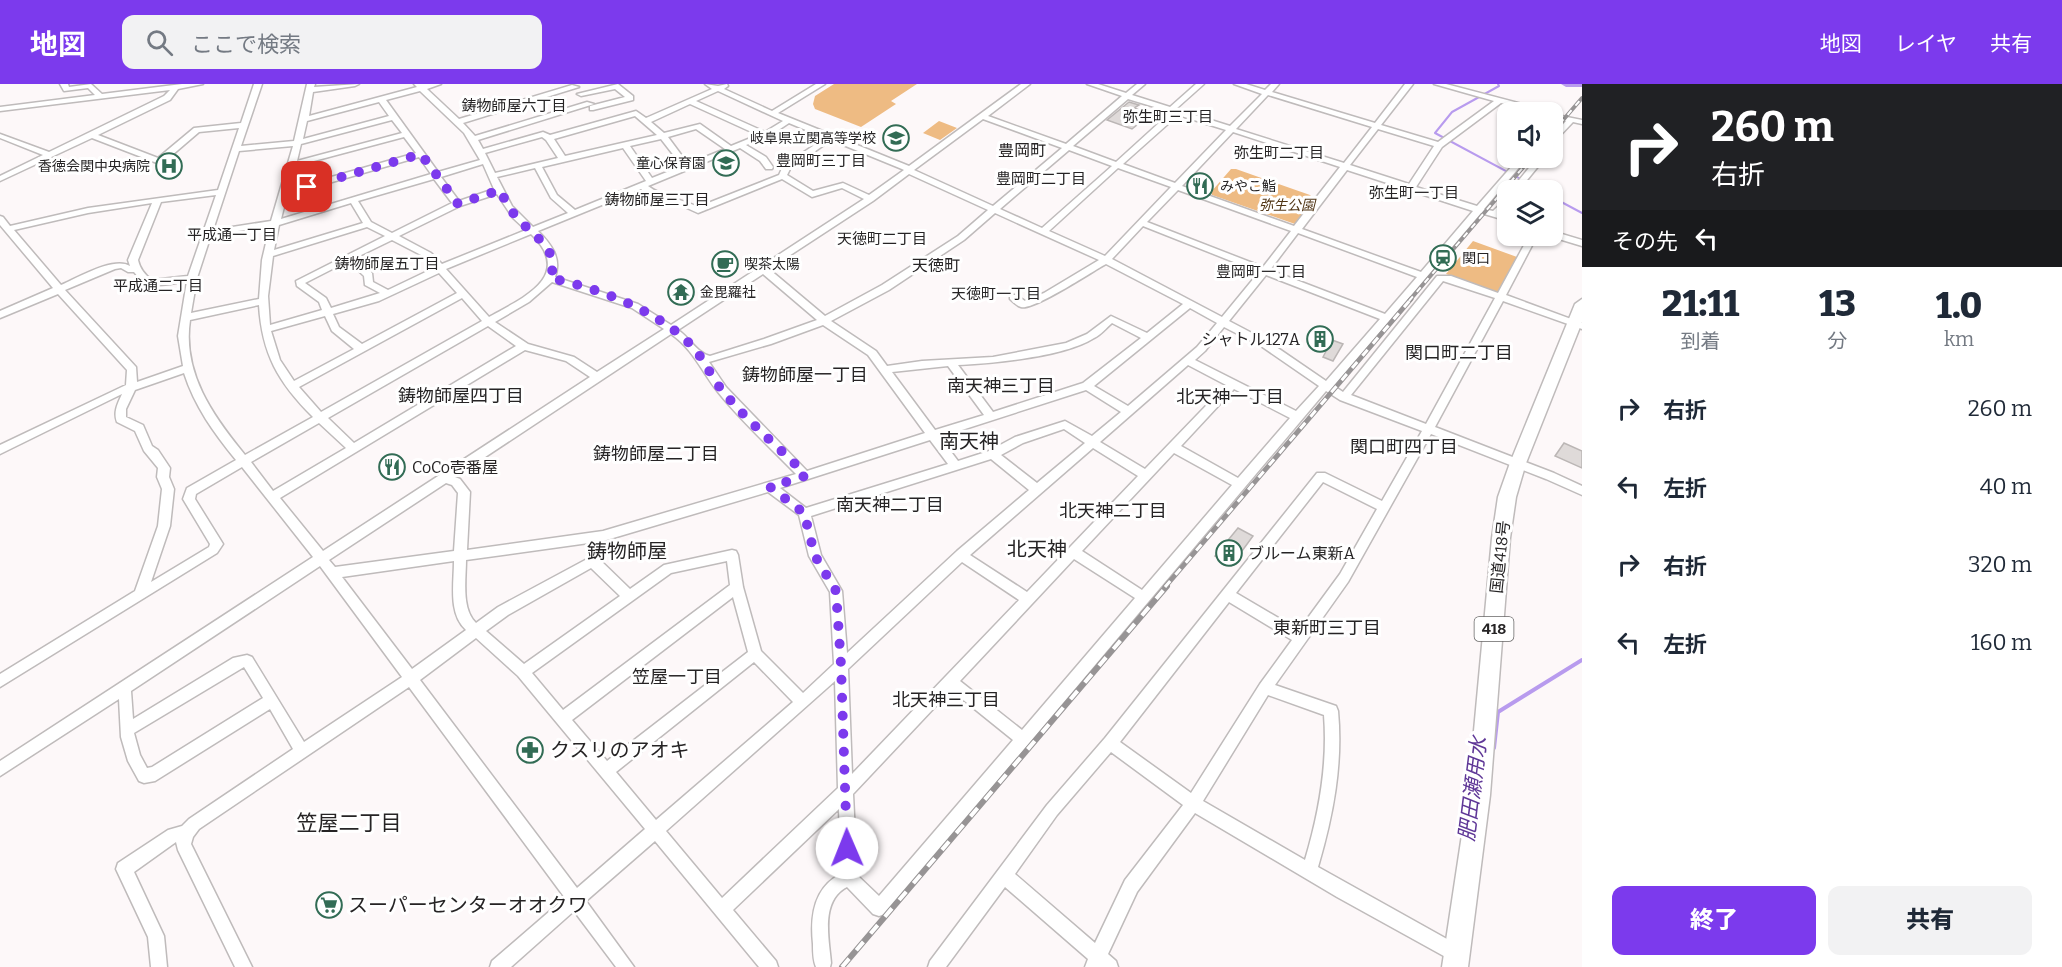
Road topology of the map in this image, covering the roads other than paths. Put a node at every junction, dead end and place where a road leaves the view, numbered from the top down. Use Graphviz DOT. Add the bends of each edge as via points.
graph roads {
  1 [pos="64,84"];
  2 [pos="199,84"];
  3 [pos="258,84"];
  4 [pos="355,84"];
  5 [pos="437,84"];
  6 [pos="709,84"];
  7 [pos="727,84"];
  8 [pos="822,84"];
  9 [pos="1026,84"];
  10 [pos="1091,84"];
  11 [pos="1141,84"];
  12 [pos="1200,84"];
  13 [pos="1238,84"];
  14 [pos="1275,84"];
  15 [pos="1409,84"];
  16 [pos="1438,84"];
  17 [pos="419,86"];
  18 [pos="573,86"];
  19 [pos="176,87"];
  20 [pos="310,87"];
  21 [pos="718,89"];
  22 [pos="1267,93"];
  23 [pos="581,94"];
  24 [pos="100,96"];
  25 [pos="1127,96"];
  26 [pos="381,99"];
  27 [pos="1499,101"];
  28 [pos="691,102"];
  29 [pos="1503,102"];
  30 [pos="592,106"];
  31 [pos="0,109"];
  32 [pos="1174,111"];
  33 [pos="772,114"];
  34 [pos="982,116"];
  35 [pos="393,117"];
  36 [pos="1563,119"];
  37 [pos="303,120"];
  38 [pos="789,120"];
  39 [pos="1571,120"];
  40 [pos="606,121"];
  41 [pos="646,121"];
  42 [pos="458,122"];
  43 [pos="1582,122"];
  44 [pos="243,125"];
  45 [pos="1376,126"];
  46 [pos="1231,129"];
  47 [pos="1563,129"];
  48 [pos="406,134"];
  49 [pos="92,135"];
  50 [pos="765,135"];
  51 [pos="1,136"];
  52 [pos="663,136"];
  53 [pos="831,137"];
  54 [pos="549,138"];
  55 [pos="473,139"];
  56 [pos="297,142"];
  57 [pos="625,145"];
  58 [pos="740,145"];
  59 [pos="1439,145"];
  60 [pos="1067,147"];
  61 [pos="236,149"];
  62 [pos="730,149"];
  63 [pos="480,152"];
  64 [pos="421,154"];
  65 [pos="49,155"];
  66 [pos="563,159"];
  67 [pos="485,161"];
  68 [pos="291,165"];
  69 [pos="537,165"];
  70 [pos="1117,165"];
  71 [pos="769,167"];
  72 [pos="1344,167"];
  73 [pos="687,168"];
  74 [pos="1513,168"];
  75 [pos="1533,168"];
  76 [pos="909,170"];
  77 [pos="436,176"];
  78 [pos="492,176"];
  79 [pos="783,176"];
  80 [pos="0,179"];
  81 [pos="1523,180"];
  82 [pos="646,184"];
  83 [pos="1176,187"];
  84 [pos="1411,188"];
  85 [pos="500,190"];
  86 [pos="222,192"];
  87 [pos="285,194"];
  88 [pos="870,199"];
  89 [pos="158,200"];
  90 [pos="353,200"];
  91 [pos="458,204"];
  92 [pos="994,209"];
  93 [pos="1477,210"];
  94 [pos="573,213"];
  95 [pos="1497,213"];
  96 [pos="1495,215"];
  97 [pos="0,219"];
  98 [pos="276,223"];
  99 [pos="1142,223"];
  100 [pos="368,224"];
  101 [pos="9,229"];
  102 [pos="1295,230"];
  103 [pos="530,231"];
  104 [pos="1044,231"];
  105 [pos="207,233"];
  106 [pos="393,237"];
  107 [pos="1563,237"];
  108 [pos="1582,243"];
  109 [pos="1528,246"];
  110 [pos="269,255"];
  111 [pos="348,257"];
  112 [pos="1106,260"];
  113 [pos="441,268"];
  114 [pos="137,269"];
  115 [pos="764,269"];
  116 [pos="1265,270"];
  117 [pos="1421,275"];
  118 [pos="192,278"];
  119 [pos="550,278"];
  120 [pos="61,289"];
  121 [pos="387,293"];
  122 [pos="464,293"];
  123 [pos="1013,297"];
  124 [pos="1501,297"];
  125 [pos="262,301"];
  126 [pos="1190,304"];
  127 [pos="1582,304"];
  128 [pos="328,312"];
  129 [pos="0,315"];
  130 [pos="185,318"];
  131 [pos="1386,318"];
  132 [pos="824,319"];
  133 [pos="488,321"];
  134 [pos="1224,322"];
  135 [pos="1578,325"];
  136 [pos="265,329"];
  137 [pos="671,329"];
  138 [pos="1148,338"];
  139 [pos="524,346"];
  140 [pos="361,349"];
  141 [pos="700,357"];
  142 [pos="1188,361"];
  143 [pos="951,363"];
  144 [pos="188,368"];
  145 [pos="885,370"];
  146 [pos="597,377"];
  147 [pos="1233,384"];
  148 [pos="293,386"];
  149 [pos="1087,386"];
  150 [pos="131,387"];
  151 [pos="1326,387"];
  152 [pos="1344,397"];
  153 [pos="1128,412"];
  154 [pos="320,417"];
  155 [pos="991,417"];
  156 [pos="1298,417"];
  157 [pos="1427,429"];
  158 [pos="934,435"];
  159 [pos="1093,443"];
  160 [pos="1173,447"];
  161 [pos="353,448"];
  162 [pos="0,450"];
  163 [pos="993,454"];
  164 [pos="243,461"];
  165 [pos="1518,463"];
  166 [pos="954,464"];
  167 [pos="805,476"];
  168 [pos="1145,476"];
  169 [pos="444,477"];
  170 [pos="1240,484"];
  171 [pos="770,487"];
  172 [pos="1038,490"];
  173 [pos="1582,491"];
  174 [pos="273,497"];
  175 [pos="1385,507"];
  176 [pos="804,513"];
  177 [pos="1073,552"];
  178 [pos="961,555"];
  179 [pos="460,556"];
  180 [pos="321,558"];
  181 [pos="332,573"];
  182 [pos="738,587"];
  183 [pos="140,595"];
  184 [pos="1229,595"];
  185 [pos="628,597"];
  186 [pos="1143,597"];
  187 [pos="1028,599"];
  188 [pos="476,632"];
  189 [pos="1300,638"];
  190 [pos="755,654"];
  191 [pos="841,665"];
  192 [pos="523,672"];
  193 [pos="411,678"];
  194 [pos="0,681"];
  195 [pos="951,682"];
  196 [pos="1265,687"];
  197 [pos="123,688"];
  198 [pos="272,700"];
  199 [pos="802,702"];
  200 [pos="562,719"];
  201 [pos="128,730"];
  202 [pos="1022,739"];
  203 [pos="1110,743"];
  204 [pos="302,751"];
  205 [pos="26,752"];
  206 [pos="0,769"];
  207 [pos="606,771"];
  208 [pos="0,778"];
  209 [pos="846,790"];
  210 [pos="1193,803"];
  211 [pos="655,830"];
  212 [pos="186,834"];
  213 [pos="1309,871"];
  214 [pos="1005,876"];
  215 [pos="849,878"];
  216 [pos="575,899"];
  217 [pos="721,910"];
  218 [pos="1456,960"];
  219 [pos="823,963"];
  220 [pos="1100,964"];
  221 [pos="159,967"];
  222 [pos="244,967"];
  223 [pos="498,967"];
  224 [pos="626,967"];
  225 [pos="770,967"];
  226 [pos="936,967"];
  1 -- 24 [label="street" via="67,89 90,86"];
  2 -- 19 [label="street"];
  3 -- 44 [label="street"];
  4 -- 20 [label="street"];
  5 -- 17 [label="street"];
  6 -- 21 [label="street"];
  7 -- 21 [label="street"];
  8 -- 33 [label="street"];
  9 -- 34 [label="street"];
  10 -- 25 [label="street"];
  11 -- 25 [label="street"];
  12 -- 32 [label="street"];
  13 -- 22 [label="street"];
  14 -- 22 [label="street"];
  15 -- 45 [label="street"];
  16 -- 27 [label="street"];
  17 -- 26 [label="street"];
  17 -- 42 [label="street"];
  18 -- 23 [label="street"];
  18 -- 42 [label="street"];
  19 -- 24 [label="street"];
  19 -- 49 [label="street" via="167,98"];
  20 -- 37 [label="street"];
  21 -- 28 [label="street"];
  21 -- 33 [label="street"];
  22 -- 45 [label="street"];
  22 -- 46 [label="street"];
  23 -- 30 [label="street"];
  23 -- 30 [label="street" via="617,86 630,98"];
  24 -- 31 [label="street"];
  25 -- 32 [label="street"];
  25 -- 60 [label="street"];
  26 -- 35 [label="street"];
  26 -- 37 [label="street"];
  27 -- 29 [label="street"];
  27 -- 59 [label="street"];
  28 -- 41 [label="street"];
  28 -- 50 [label="street"];
  30 -- 40 [label="street"];
  30 -- 55 [label="street"];
  32 -- 46 [label="street"];
  32 -- 70 [label="street"];
  33 -- 38 [label="street"];
  34 -- 60 [label="street"];
  34 -- 76 [label="street"];
  35 -- 48 [label="street"];
  35 -- 56 [label="street"];
  36 -- 39 [label="street"];
  37 -- 56 [label="street"];
  38 -- 50 [label="street"];
  38 -- 53 [label="street"];
  39 -- 43 [label="street"];
  39 -- 47 [label="street"];
  40 -- 41 [label="street" via="636,113"];
  40 -- 54 [label="street"];
  41 -- 52 [label="street"];
  42 -- 55 [label="street"];
  44 -- 49 [label="street" via="197,130 157,161"];
  44 -- 61 [label="street"];
  45 -- 59 [label="street"];
  45 -- 72 [label="street"];
  46 -- 72 [label="street"];
  46 -- 83 [label="street"];
  48 -- 64 [label="street"];
  48 -- 68 [label="street"];
  49 -- 65 [label="street"];
  50 -- 58 [label="street"];
  51 -- 65 [label="street"];
  52 -- 57 [label="street"];
  52 -- 62 [label="street" via="697,126"];
  52 -- 73 [label="street"];
  53 -- 76 [label="street"];
  53 -- 79 [label="street" via="786,168"];
  54 -- 63 [label="street" via="543,134"];
  54 -- 66 [label="street"];
  55 -- 63 [label="street"];
  56 -- 61 [label="street"];
  56 -- 68 [label="street"];
  57 -- 66 [label="street"];
  57 -- 82 [label="street"];
  58 -- 62 [label="street"];
  58 -- 71 [label="street"];
  59 -- 84 [label="street"];
  60 -- 70 [label="street"];
  60 -- 92 [label="street"];
  61 -- 86 [label="street"];
  62 -- 73 [label="street"];
  63 -- 67 [label="street"];
  64 -- 77 [label="street"];
  64 -- 87 [label="street"];
  65 -- 80 [label="street"];
  66 -- 69 [label="street"];
  67 -- 77 [label="street"];
  67 -- 78 [label="street"];
  68 -- 87 [label="street"];
  69 -- 78 [label="street"];
  69 -- 94 [label="street" via="554,196"];
  70 -- 83 [label="street"];
  70 -- 104 [label="street"];
  72 -- 84 [label="street"];
  72 -- 102 [label="street"];
  73 -- 82 [label="street"];
  74 -- 93 [label="street"];
  75 -- 81 [label="street"];
  76 -- 88 [label="street"];
  76 -- 92 [label="street"];
  77 -- 90 [label="street"];
  77 -- 91 [label="street"];
  78 -- 85 [label="street"];
  79 -- 82 [label="street" via="698,210 653,194"];
  79 -- 88 [label="street" via="812,194 843,185"];
  82 -- 94 [label="street"];
  83 -- 99 [label="street"];
  83 -- 102 [label="street"];
  84 -- 93 [label="street"];
  85 -- 91 [label="street"];
  85 -- 103 [label="street" via="513,213"];
  86 -- 89 [label="street"];
  86 -- 105 [label="street"];
  87 -- 98 [label="street"];
  88 -- 115 [label="street"];
  89 -- 101 [label="street" via="113,205"];
  89 -- 114 [label="street" via="133,260"];
  90 -- 98 [label="street"];
  90 -- 100 [label="street"];
  91 -- 106 [label="street"];
  92 -- 104 [label="street"];
  92 -- 132 [label="street" via="961,238 860,303"];
  93 -- 96 [label="street"];
  93 -- 117 [label="street"];
  94 -- 103 [label="street"];
  95 -- 96 [label="street"];
  97 -- 101 [label="street"];
  98 -- 105 [label="street"];
  98 -- 110 [label="street"];
  99 -- 112 [label="street"];
  99 -- 116 [label="street"];
  100 -- 106 [label="street"];
  100 -- 110 [label="street"];
  101 -- 120 [label="street"];
  102 -- 116 [label="street"];
  102 -- 117 [label="street"];
  103 -- 113 [label="street"];
  103 -- 119 [label="street" via="548,247 553,258"];
  104 -- 112 [label="street"];
  105 -- 118 [label="street"];
  106 -- 111 [label="street"];
  106 -- 113 [label="street" via="428,255"];
  107 -- 108 [label="street"];
  109 -- 124 [label="street"];
  110 -- 125 [label="street"];
  111 -- 121 [label="street" via="369,276 368,284"];
  111 -- 128 [label="street" via="301,281 323,300"];
  112 -- 123 [label="street" via="1047,296 1024,304"];
  112 -- 126 [label="street"];
  113 -- 121 [label="street"];
  113 -- 122 [label="street"];
  114 -- 118 [label="street" via="151,283"];
  114 -- 120 [label="street" via="113,266"];
  115 -- 132 [label="street"];
  115 -- 137 [label="street"];
  116 -- 131 [label="street"];
  116 -- 134 [label="street"];
  117 -- 131 [label="street"];
  118 -- 130 [label="street"];
  119 -- 133 [label="street" via="533,294"];
  119 -- 137 [label="street" via="619,299"];
  120 -- 129 [label="street"];
  120 -- 150 [label="street" via="132,369"];
  121 -- 128 [label="street"];
  122 -- 133 [label="street"];
  122 -- 140 [label="street"];
  124 -- 135 [label="street"];
  124 -- 152 [label="street" via="1440,278"];
  124 -- 157 [label="street"];
  125 -- 130 [label="street"];
  125 -- 136 [label="street"];
  126 -- 134 [label="street"];
  126 -- 138 [label="street"];
  127 -- 135 [label="highway, 国道418号 / 418"];
  128 -- 136 [label="street"];
  128 -- 140 [label="street" via="336,329"];
  130 -- 144 [label="street" via="183,336"];
  131 -- 151 [label="street"];
  132 -- 141 [label="street" via="780,338 710,359"];
  132 -- 145 [label="street" via="872,353"];
  133 -- 139 [label="street"];
  133 -- 154 [label="street"];
  134 -- 142 [label="street"];
  134 -- 151 [label="street"];
  135 -- 165 [label="highway, 国道418号 / 418"];
  136 -- 148 [label="street" via="275,360"];
  137 -- 141 [label="street"];
  137 -- 146 [label="street"];
  138 -- 143 [label="street" via="1111,319 1091,336 1068,346 993,360"];
  138 -- 149 [label="street"];
  139 -- 146 [label="street" via="562,355"];
  139 -- 161 [label="street"];
  140 -- 148 [label="street"];
  141 -- 167 [label="street" via="722,390"];
  142 -- 147 [label="street"];
  142 -- 153 [label="street"];
  143 -- 145 [label="street"];
  143 -- 155 [label="street"];
  144 -- 150 [label="street"];
  144 -- 164 [label="street" via="197,395 215,426"];
  145 -- 158 [label="street"];
  146 -- 169 [label="street"];
  147 -- 156 [label="street"];
  147 -- 160 [label="street"];
  148 -- 154 [label="street"];
  149 -- 153 [label="street"];
  149 -- 155 [label="street"];
  150 -- 162 [label="street"];
  150 -- 183 [label="street" via="121,418 139,428 164,468 168,489 164,526"];
  151 -- 152 [label="street"];
  151 -- 156 [label="street"];
  152 -- 157 [label="street"];
  153 -- 159 [label="street"];
  154 -- 161 [label="street"];
  154 -- 164 [label="street"];
  155 -- 158 [label="street"];
  156 -- 170 [label="street"];
  157 -- 165 [label="street"];
  157 -- 175 [label="street"];
  158 -- 166 [label="street"];
  158 -- 167 [label="street"];
  159 -- 163 [label="street" via="1065,424"];
  159 -- 168 [label="street"];
  159 -- 172 [label="street"];
  160 -- 168 [label="street"];
  160 -- 170 [label="street"];
  161 -- 174 [label="street"];
  163 -- 166 [label="street"];
  163 -- 172 [label="street"];
  164 -- 174 [label="street"];
  164 -- 183 [label="street" via="191,491 189,499 217,543 213,550"];
  165 -- 173 [label="street"];
  165 -- 218 [label="highway, 国道418号 / 418" via="1507,497 1501,538 1479,795"];
  166 -- 176 [label="street"];
  167 -- 171 [label="street"];
  168 -- 177 [label="street"];
  169 -- 179 [label="street" via="456,482 464,492"];
  169 -- 180 [label="street"];
  170 -- 186 [label="street"];
  171 -- 176 [label="street"];
  171 -- 179 [label="street" via="613,534"];
  172 -- 178 [label="street"];
  174 -- 180 [label="street"];
  175 -- 184 [label="street" via="1321,476"];
  175 -- 189 [label="street" via="1344,578"];
  176 -- 191 [label="street" via="815,556 836,591"];
  177 -- 186 [label="street"];
  177 -- 187 [label="street"];
  178 -- 187 [label="street"];
  178 -- 191 [label="street"];
  179 -- 181 [label="street"];
  179 -- 188 [label="street" via="464,620"];
  180 -- 181 [label="street"];
  180 -- 197 [label="street"];
  181 -- 193 [label="street"];
  182 -- 185 [label="street" via="732,555 668,569"];
  182 -- 190 [label="street"];
  182 -- 200 [label="street"];
  183 -- 194 [label="street"];
  184 -- 189 [label="street"];
  184 -- 203 [label="street"];
  185 -- 188 [label="street" via="595,563 589,563 503,611"];
  185 -- 192 [label="street"];
  186 -- 202 [label="street"];
  187 -- 195 [label="street"];
  188 -- 192 [label="street"];
  188 -- 193 [label="street"];
  189 -- 196 [label="street"];
  190 -- 199 [label="street"];
  190 -- 207 [label="street"];
  191 -- 199 [label="street"];
  191 -- 209 [label="street"];
  192 -- 200 [label="street"];
  193 -- 204 [label="street"];
  193 -- 216 [label="street"];
  195 -- 202 [label="street"];
  195 -- 209 [label="street"];
  196 -- 210 [label="street"];
  196 -- 213 [label="street" via="1331,711 1329,787"];
  197 -- 201 [label="street"];
  197 -- 205 [label="street"];
  198 -- 201 [label="street" via="247,661 238,662"];
  198 -- 201 [label="street" via="155,774 144,776 131,758"];
  198 -- 204 [label="street"];
  199 -- 211 [label="street"];
  200 -- 207 [label="street"];
  202 -- 215 [label="street" via="879,908"];
  203 -- 210 [label="street"];
  203 -- 214 [label="street" via="1052,810"];
  204 -- 212 [label="street" via="194,824"];
  205 -- 206 [label="street"];
  205 -- 208 [label="street"];
  207 -- 211 [label="street"];
  209 -- 215 [label="street"];
  209 -- 217 [label="street"];
  210 -- 213 [label="street"];
  210 -- 220 [label="street" via="1131,886"];
  211 -- 216 [label="street"];
  211 -- 217 [label="street"];
  212 -- 221 [label="street" via="173,835 124,869 156,936"];
  212 -- 222 [label="street" via="183,845"];
  213 -- 218 [label="street"];
  214 -- 220 [label="street"];
  214 -- 226 [label="street"];
  215 -- 219 [label="street" via="838,882 825,897 819,920"];
  216 -- 223 [label="street"];
  216 -- 224 [label="street"];
  217 -- 225 [label="street"];
}
